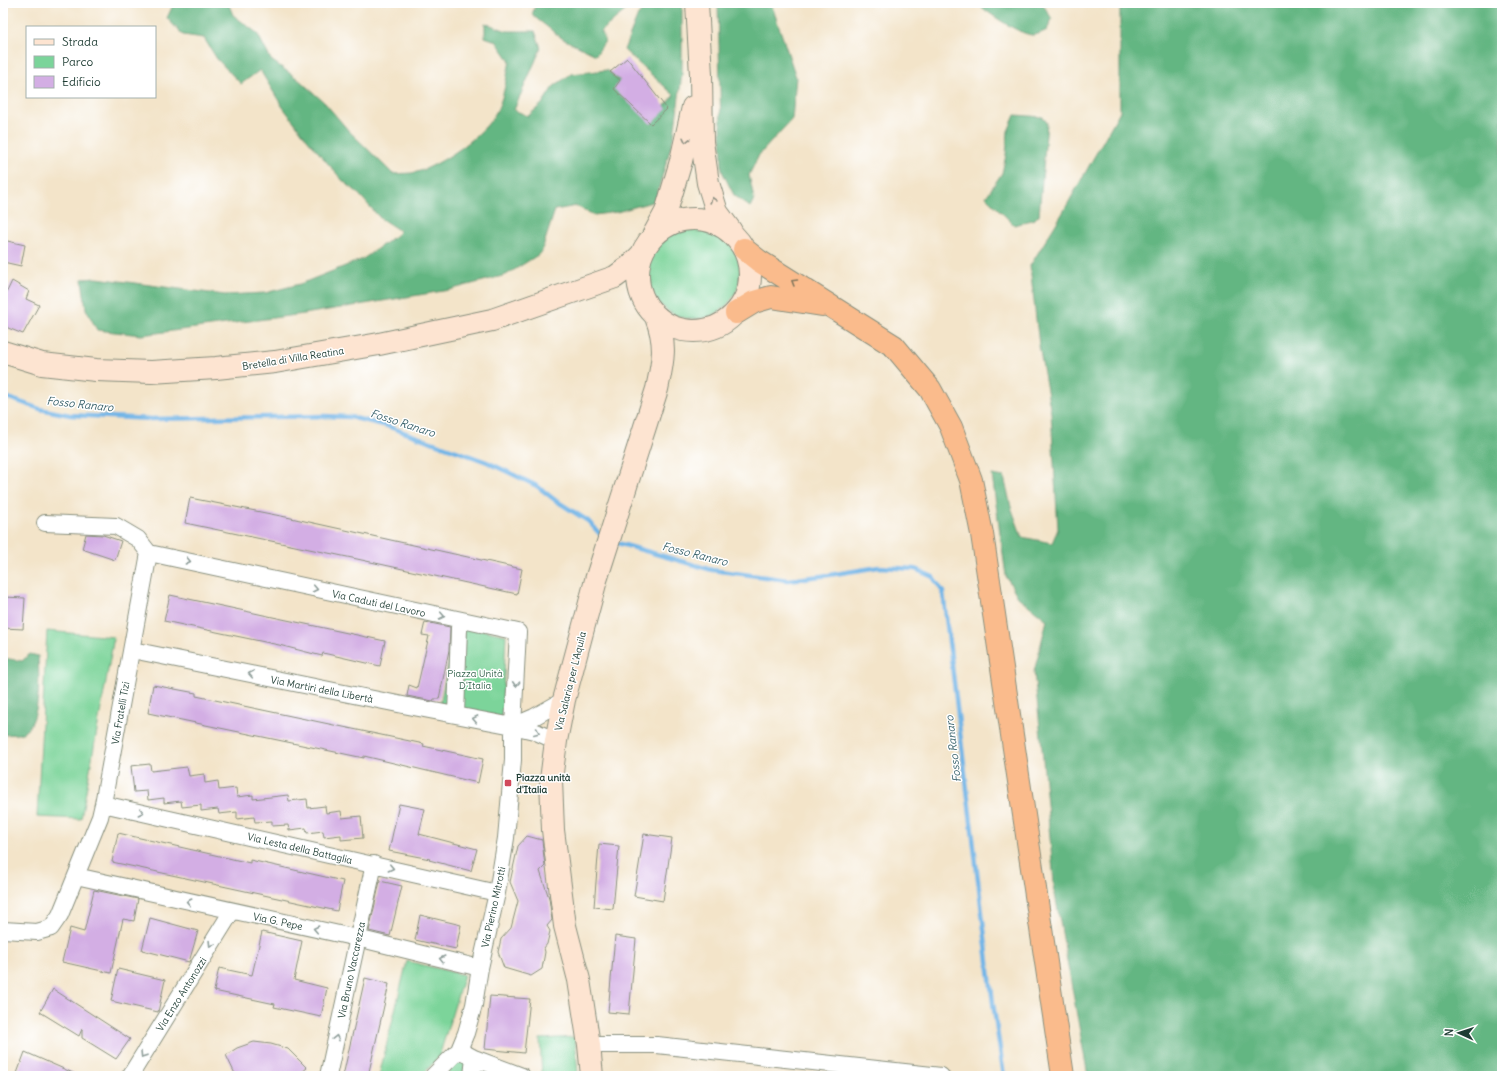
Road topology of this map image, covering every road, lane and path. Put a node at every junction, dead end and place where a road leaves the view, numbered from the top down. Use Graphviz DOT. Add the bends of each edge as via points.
graph roads {
  1 [pos="697,3"];
  2 [pos="701,75"];
  3 [pos="739,241"];
  4 [pos="647,246"];
  5 [pos="578,290"];
  6 [pos="650,309"];
  7 [pos="838,311"];
  8 [pos="736,313"];
  9 [pos="702,331"];
  10 [pos="3,352"];
  11 [pos="657,389"];
  12 [pos="45,523"];
  13 [pos="149,553"];
  14 [pos="461,620"];
  15 [pos="132,650"];
  16 [pos="564,700"];
  17 [pos="456,715"];
  18 [pos="513,726"];
  19 [pos="556,741"];
  20 [pos="103,804"];
  21 [pos="374,864"];
  22 [pos="76,876"];
  23 [pos="496,893"];
  24 [pos="232,911"];
  25 [pos="3,930"];
  26 [pos="357,938"];
  27 [pos="480,968"];
  28 [pos="590,1045"];
  29 [pos="459,1050"];
  30 [pos="474,1058"];
  31 [pos="130,1076"];
  32 [pos="328,1076"];
  33 [pos="433,1076"];
  34 [pos="472,1076"];
  35 [pos="522,1076"];
  36 [pos="592,1076"];
  37 [pos="941,1076"];
  38 [pos="1063,1076"];
  1 -- 2 [label="main road"];
  3 -- 2 [label="main road, one-way" via="717,212 708,184 702,142"];
  2 -- 4 [label="main road, one-way" via="681,162 666,212"];
  3 -- 4 [label="main road" via="718,224 700,219 683,220 666,226"];
  7 -- 3 [label="highway, one-way" via="759,261"];
  3 -- 8 [label="main road" via="750,266 750,282 746,299"];
  4 -- 5 [label="main road" via="630,266 615,277"];
  4 -- 6 [label="main road" via="638,270 639,286"];
  5 -- 6 [label="main road" via="617,289 627,292"];
  5 -- 10 [label="main road, Bretella di Villa Reatina" via="484,322 372,346 275,362 151,372 96,370 42,364"];
  6 -- 9 [label="main road" via="670,326 686,331"];
  6 -- 11 [label="main road, Via Salaria per L'Aquila" via="661,331 664,346"];
  7 -- 8 [label="highway" via="817,303 771,297 754,302"];
  7 -- 38 [label="highway" via="894,346 930,389 951,427 971,480 983,542"];
  8 -- 9 [label="main road" via="721,325"];
  9 -- 11 [label="main road, Via Salaria per L'Aquila" via="677,350"];
  11 -- 16 [label="main road, Via Salaria per L'Aquila" via="596,580"];
  12 -- 13 [label="street" via="116,526 138,539"];
  13 -- 14 [label="street, Via Caduti del Lavoro, one-way"];
  13 -- 15 [label="street, Via Fratelli Tizi"];
  14 -- 17 [label="street"];
  14 -- 18 [label="street, Via Caduti del Lavoro, one-way" via="518,632"];
  17 -- 15 [label="street, Via Martiri della Libertà, one-way"];
  15 -- 20 [label="street, Via Fratelli Tizi"];
  16 -- 18 [label="street"];
  16 -- 19 [label="main road, Via Salaria per L'Aquila"];
  18 -- 17 [label="street, Via Martiri della Libertà, one-way"];
  18 -- 19 [label="street, one-way" via="534,731"];
  18 -- 23 [label="street, Via Pierino Mitrotti" via="513,760 506,838"];
  19 -- 28 [label="main road, Via Salaria per L'Aquila" via="551,780 553,830 565,926 579,980"];
  20 -- 21 [label="street, Via Lesta della Battaglia, one-way"];
  20 -- 22 [label="street, Via Fratelli Tizi"];
  21 -- 23 [label="street, Via Lesta della Battaglia, one-way"];
  21 -- 26 [label="street, Via Bruno Vaccarezza"];
  24 -- 22 [label="street, Via G. Pepe, one-way"];
  22 -- 25 [label="street, Via Fratelli Tizi" via="60,915 51,928 37,932"];
  23 -- 27 [label="street, Via Pierino Mitrotti"];
  26 -- 24 [label="street, Via G. Pepe, one-way"];
  24 -- 31 [label="street, Via Enzo Antonozzi, one-way"];
  27 -- 26 [label="street, Via G. Pepe, one-way"];
  32 -- 26 [label="street, Via Bruno Vaccarezza, one-way"];
  27 -- 29 [label="street, Via Pierino Mitrotti" via="474,1005"];
  28 -- 36 [label="main road, Via Salaria per L'Aquila"];
  28 -- 37 [label="street" via="657,1045"];
  29 -- 30 [label="street"];
  29 -- 33 [label="street, Via Pierino Mitrotti"];
  30 -- 34 [label="street"];
  30 -- 35 [label="street"];
}
